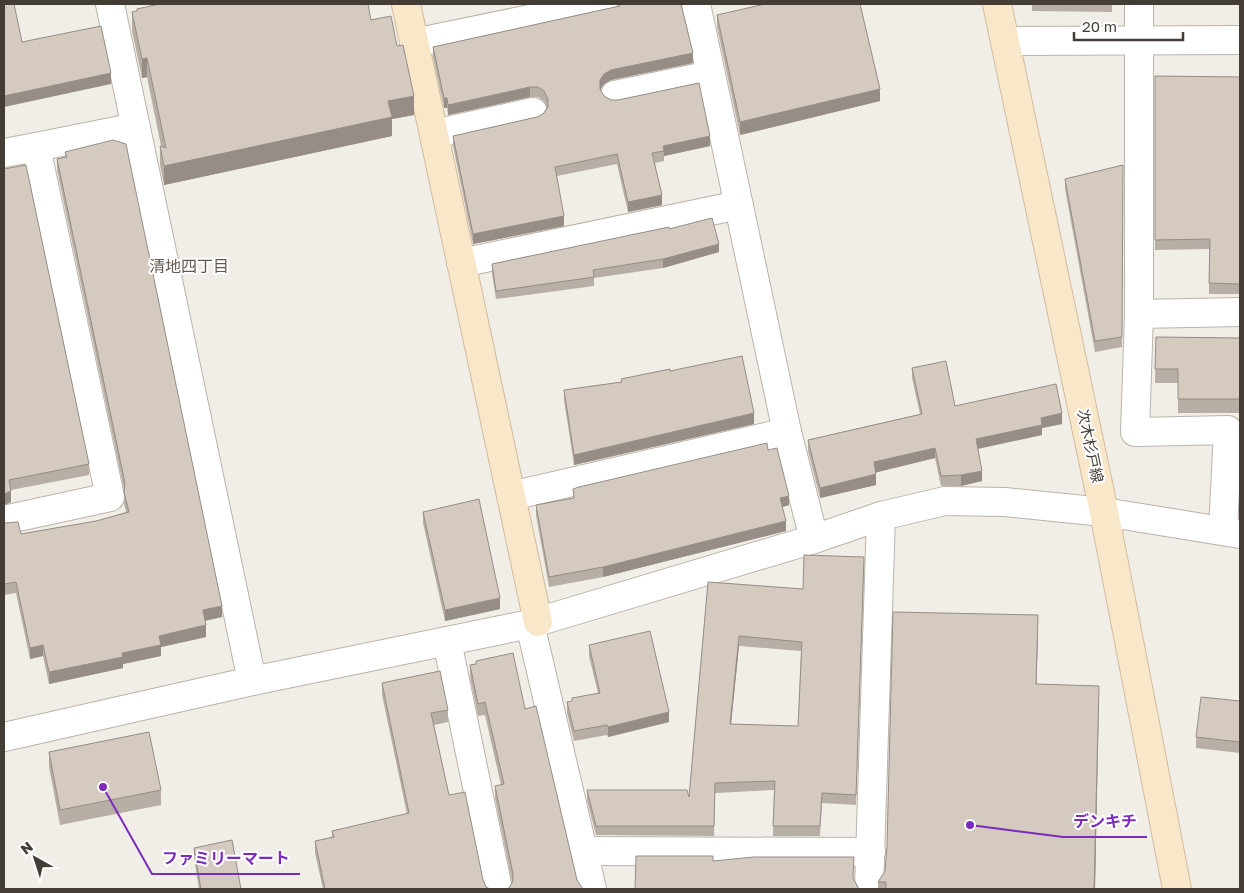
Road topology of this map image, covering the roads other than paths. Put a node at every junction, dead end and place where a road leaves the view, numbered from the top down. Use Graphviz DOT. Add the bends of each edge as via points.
graph roads {
  1 [pos="110,4"];
  2 [pos="406,4"];
  3 [pos="603,4"];
  4 [pos="997,4"];
  5 [pos="1139,4"];
  6 [pos="703,5"];
  7 [pos="1240,40"];
  8 [pos="1005,41"];
  9 [pos="1139,41"];
  10 [pos="414,43"];
  11 [pos="711,75"];
  12 [pos="615,95"];
  13 [pos="533,112"];
  14 [pos="136,127"];
  15 [pos="434,134"];
  16 [pos="36,147"];
  17 [pos="4,153"];
  18 [pos="739,205"];
  19 [pos="462,263"];
  20 [pos="1240,312"];
  21 [pos="1139,314"];
  22 [pos="788,432"];
  23 [pos="511,496"];
  24 [pos="1104,512"];
  25 [pos="881,516"];
  26 [pos="4,520"];
  27 [pos="1232,532"];
  28 [pos="814,539"];
  29 [pos="534,623"];
  30 [pos="447,641"];
  31 [pos="252,681"];
  32 [pos="4,737"];
  33 [pos="583,852"];
  34 [pos="870,852"];
  35 [pos="498,889"];
  36 [pos="592,889"];
  37 [pos="869,889"];
  38 [pos="1177,889"];
  1 -- 14 [label="street"];
  2 -- 10 [label="main road"];
  3 -- 10 [label="street"];
  4 -- 8 [label="main road, 次木杉戸線"];
  5 -- 9 [label="street"];
  6 -- 11 [label="street"];
  7 -- 9 [label="street"];
  8 -- 9 [label="street"];
  8 -- 24 [label="main road, 次木杉戸線"];
  9 -- 21 [label="street"];
  10 -- 15 [label="main road"];
  11 -- 12 [label="street"];
  11 -- 18 [label="street"];
  13 -- 15 [label="street"];
  14 -- 16 [label="street"];
  14 -- 31 [label="street"];
  15 -- 19 [label="main road"];
  16 -- 17 [label="street"];
  16 -- 26 [label="street" via="110,497"];
  18 -- 19 [label="street"];
  18 -- 22 [label="street"];
  19 -- 23 [label="main road"];
  20 -- 21 [label="street"];
  21 -- 27 [label="street" via="1135,432 1228,430"];
  22 -- 23 [label="street"];
  22 -- 28 [label="street"];
  23 -- 29 [label="main road"];
  24 -- 25 [label="street" via="1005,502 945,500"];
  24 -- 27 [label="street"];
  24 -- 38 [label="main road, 次木杉戸線"];
  25 -- 28 [label="street"];
  25 -- 34 [label="street"];
  28 -- 29 [label="street"];
  29 -- 30 [label="street"];
  29 -- 33 [label="street"];
  30 -- 31 [label="street"];
  30 -- 35 [label="street"];
  31 -- 32 [label="street"];
  33 -- 34 [label="street"];
  33 -- 36 [label="street"];
  34 -- 37 [label="street"];
}
